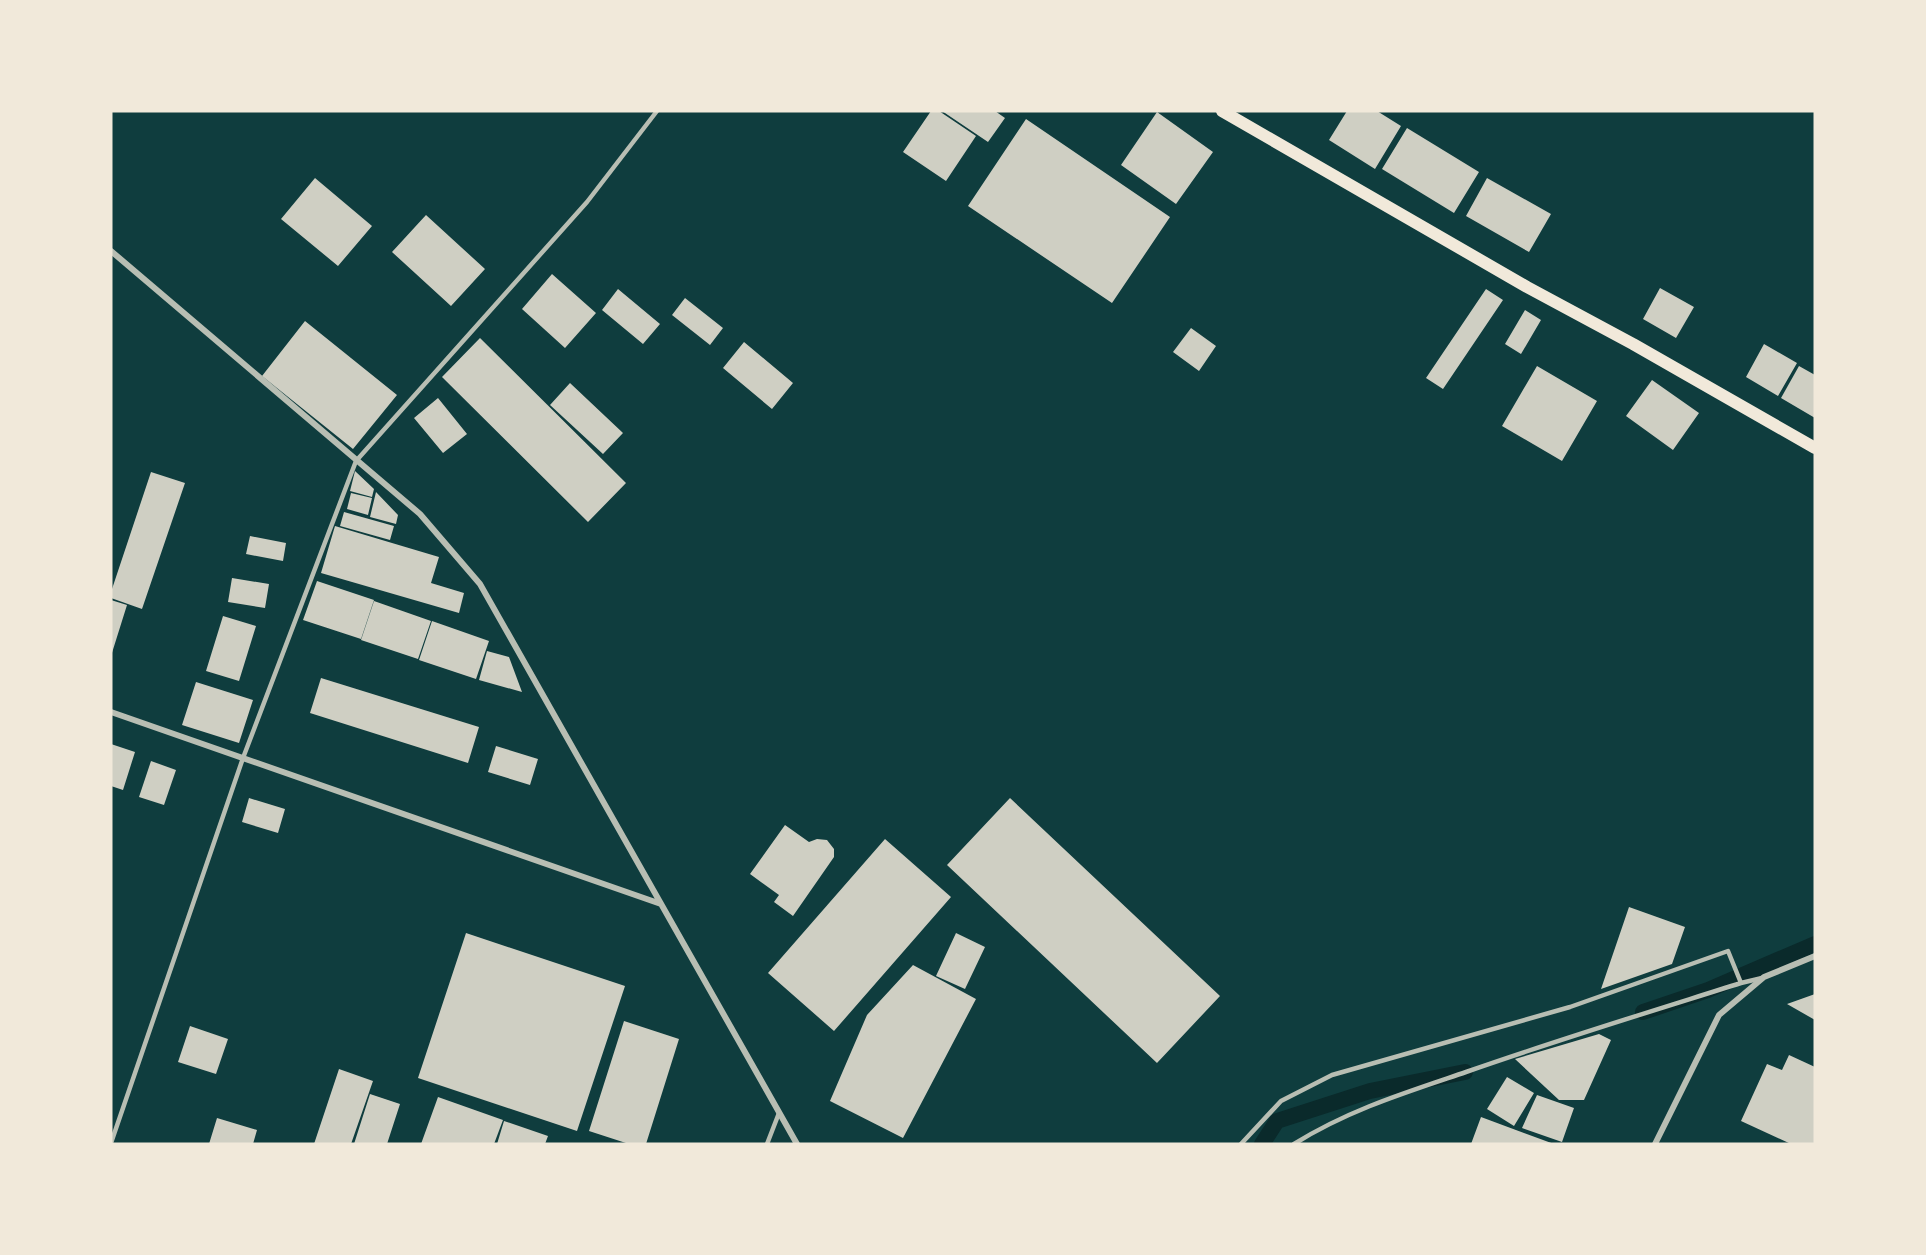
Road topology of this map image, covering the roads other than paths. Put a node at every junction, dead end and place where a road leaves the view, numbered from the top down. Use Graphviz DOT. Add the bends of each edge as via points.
graph roads {
  1 [pos="657,111"];
  2 [pos="1222,111"];
  3 [pos="111,251"];
  4 [pos="1815,448"];
  5 [pos="356,461"];
  6 [pos="111,712"];
  7 [pos="243,758"];
  8 [pos="661,904"];
  9 [pos="1815,956"];
  10 [pos="1764,977"];
  11 [pos="1741,983"];
  12 [pos="779,1113"];
  13 [pos="1242,1141"];
  14 [pos="111,1143"];
  15 [pos="767,1144"];
  16 [pos="797,1144"];
  17 [pos="1250,1144"];
  18 [pos="1294,1144"];
  19 [pos="1654,1144"];
  1 -- 5 [label="lane" via="587,202"];
  2 -- 4 [label="main road"];
  3 -- 5 [label="street"];
  5 -- 7 [label="lane"];
  5 -- 8 [label="street" via="420,514 480,584"];
  6 -- 7 [label="street"];
  7 -- 8 [label="street"];
  7 -- 14 [label="lane"];
  8 -- 12 [label="street"];
  9 -- 10 [label="street"];
  10 -- 11 [label="lane"];
  10 -- 19 [label="street" via="1719,1015"];
  11 -- 13 [label="lane" via="1728,951 1570,1008 1332,1075 1281,1101"];
  11 -- 18 [label="lane" via="1369,1105"];
  12 -- 15 [label="lane"];
  12 -- 16 [label="street"];
  13 -- 17 [label="lane"];
}
